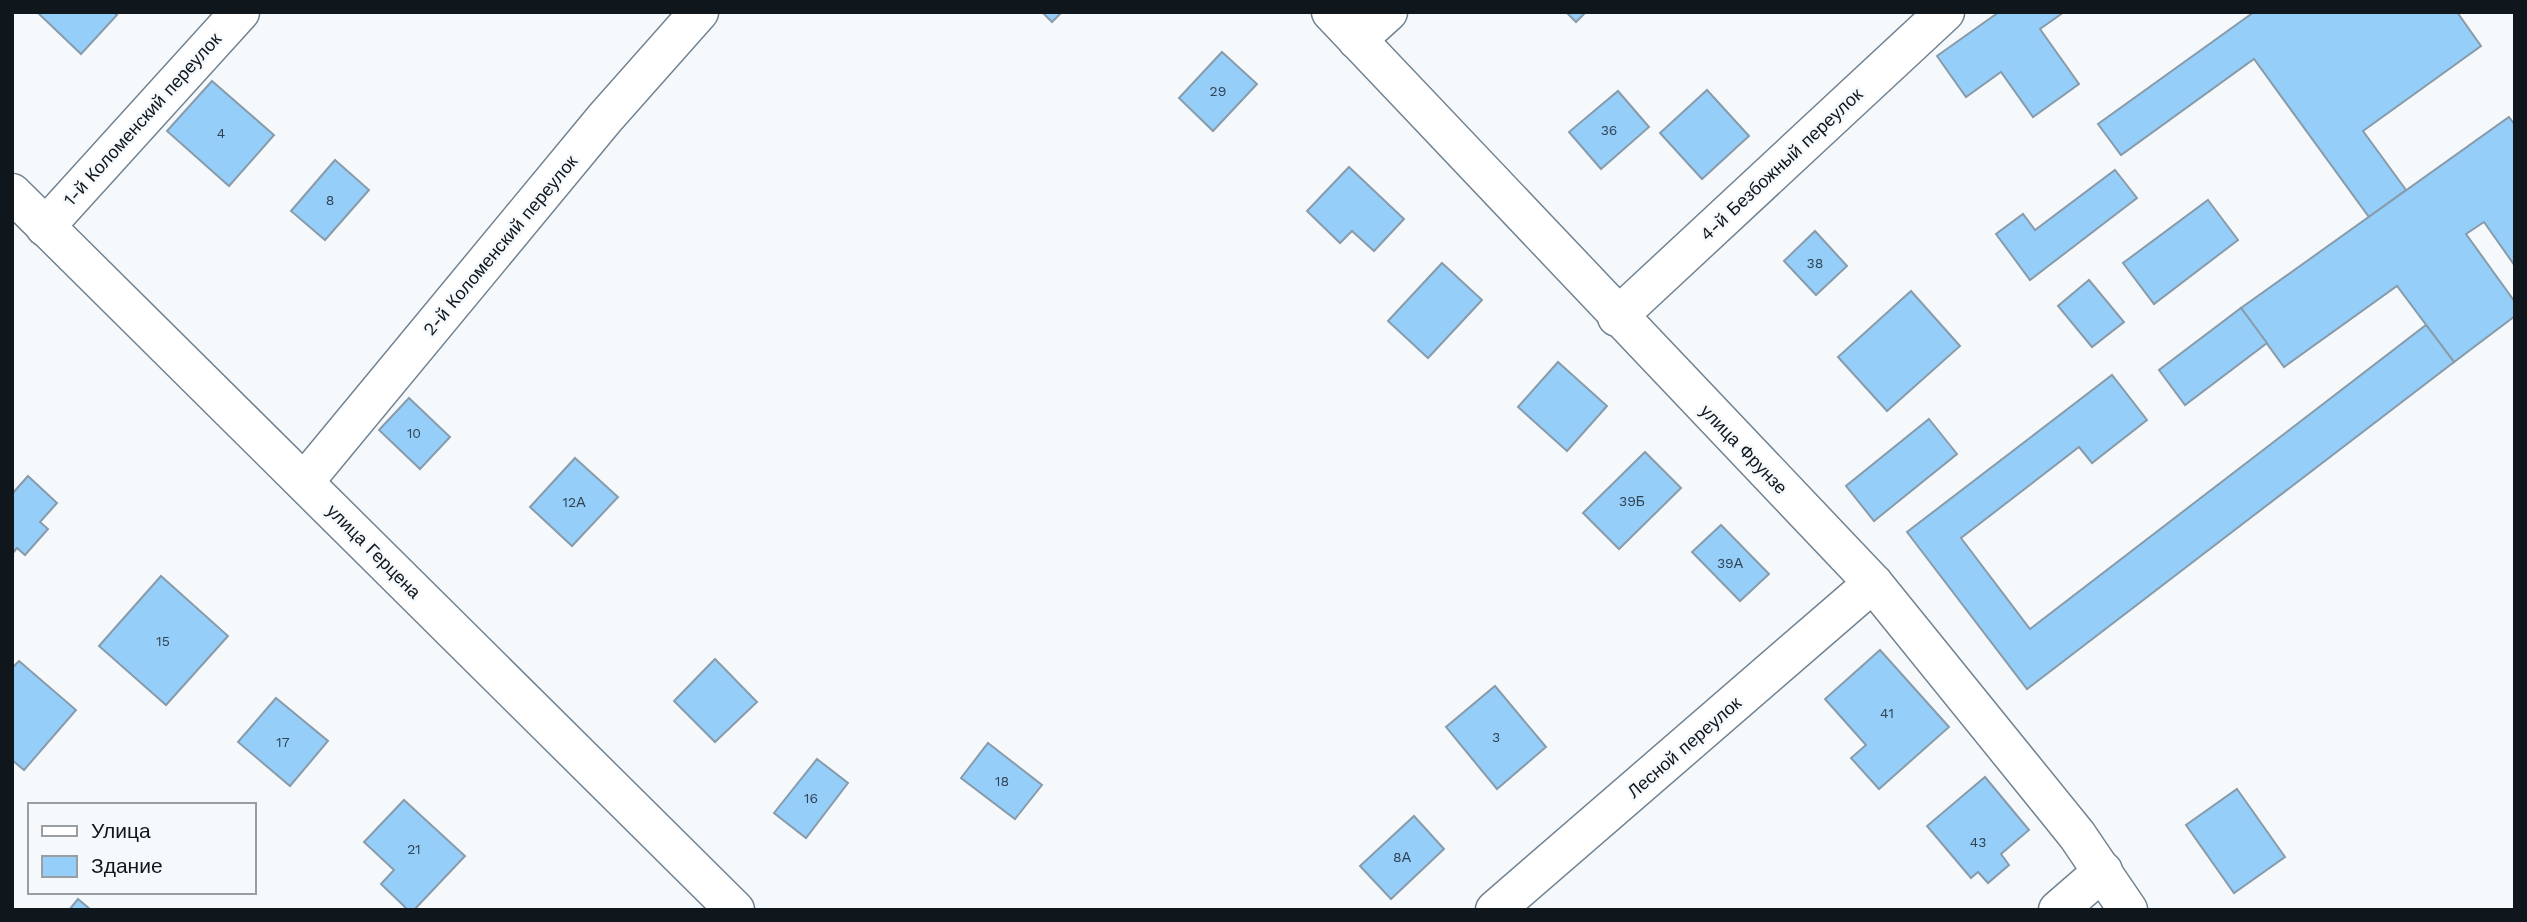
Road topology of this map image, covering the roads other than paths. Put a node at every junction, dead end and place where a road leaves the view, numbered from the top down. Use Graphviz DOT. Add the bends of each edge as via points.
graph roads {
  1 [pos="240,12"];
  2 [pos="699,12"];
  3 [pos="1331,12"];
  4 [pos="1388,12"];
  5 [pos="1945,12"];
  6 [pos="1356,40"];
  7 [pos="12,193"];
  8 [pos="45,227"];
  9 [pos="1617,317"];
  10 [pos="304,482"];
  11 [pos="1873,583"];
  12 [pos="2103,871"];
  13 [pos="735,910"];
  14 [pos="1496,910"];
  15 [pos="2058,910"];
  16 [pos="2128,910"];
  1 -- 8 [label="street, 1-й Коломенский переулок"];
  2 -- 10 [label="street, 2-й Коломенский переулок" via="605,118"];
  3 -- 6 [label="street, улица Фрунзе"];
  4 -- 6 [label="street"];
  5 -- 9 [label="street, 4-й Безбожный переулок"];
  6 -- 9 [label="street, улица Фрунзе"];
  7 -- 8 [label="street, улица Герцена"];
  8 -- 10 [label="street, улица Герцена"];
  9 -- 11 [label="street, улица Фрунзе"];
  10 -- 13 [label="street, улица Герцена"];
  11 -- 12 [label="street, улица Фрунзе"];
  11 -- 14 [label="street, Лесной переулок"];
  12 -- 15 [label="street"];
  12 -- 16 [label="street, улица Фрунзе"];
}
